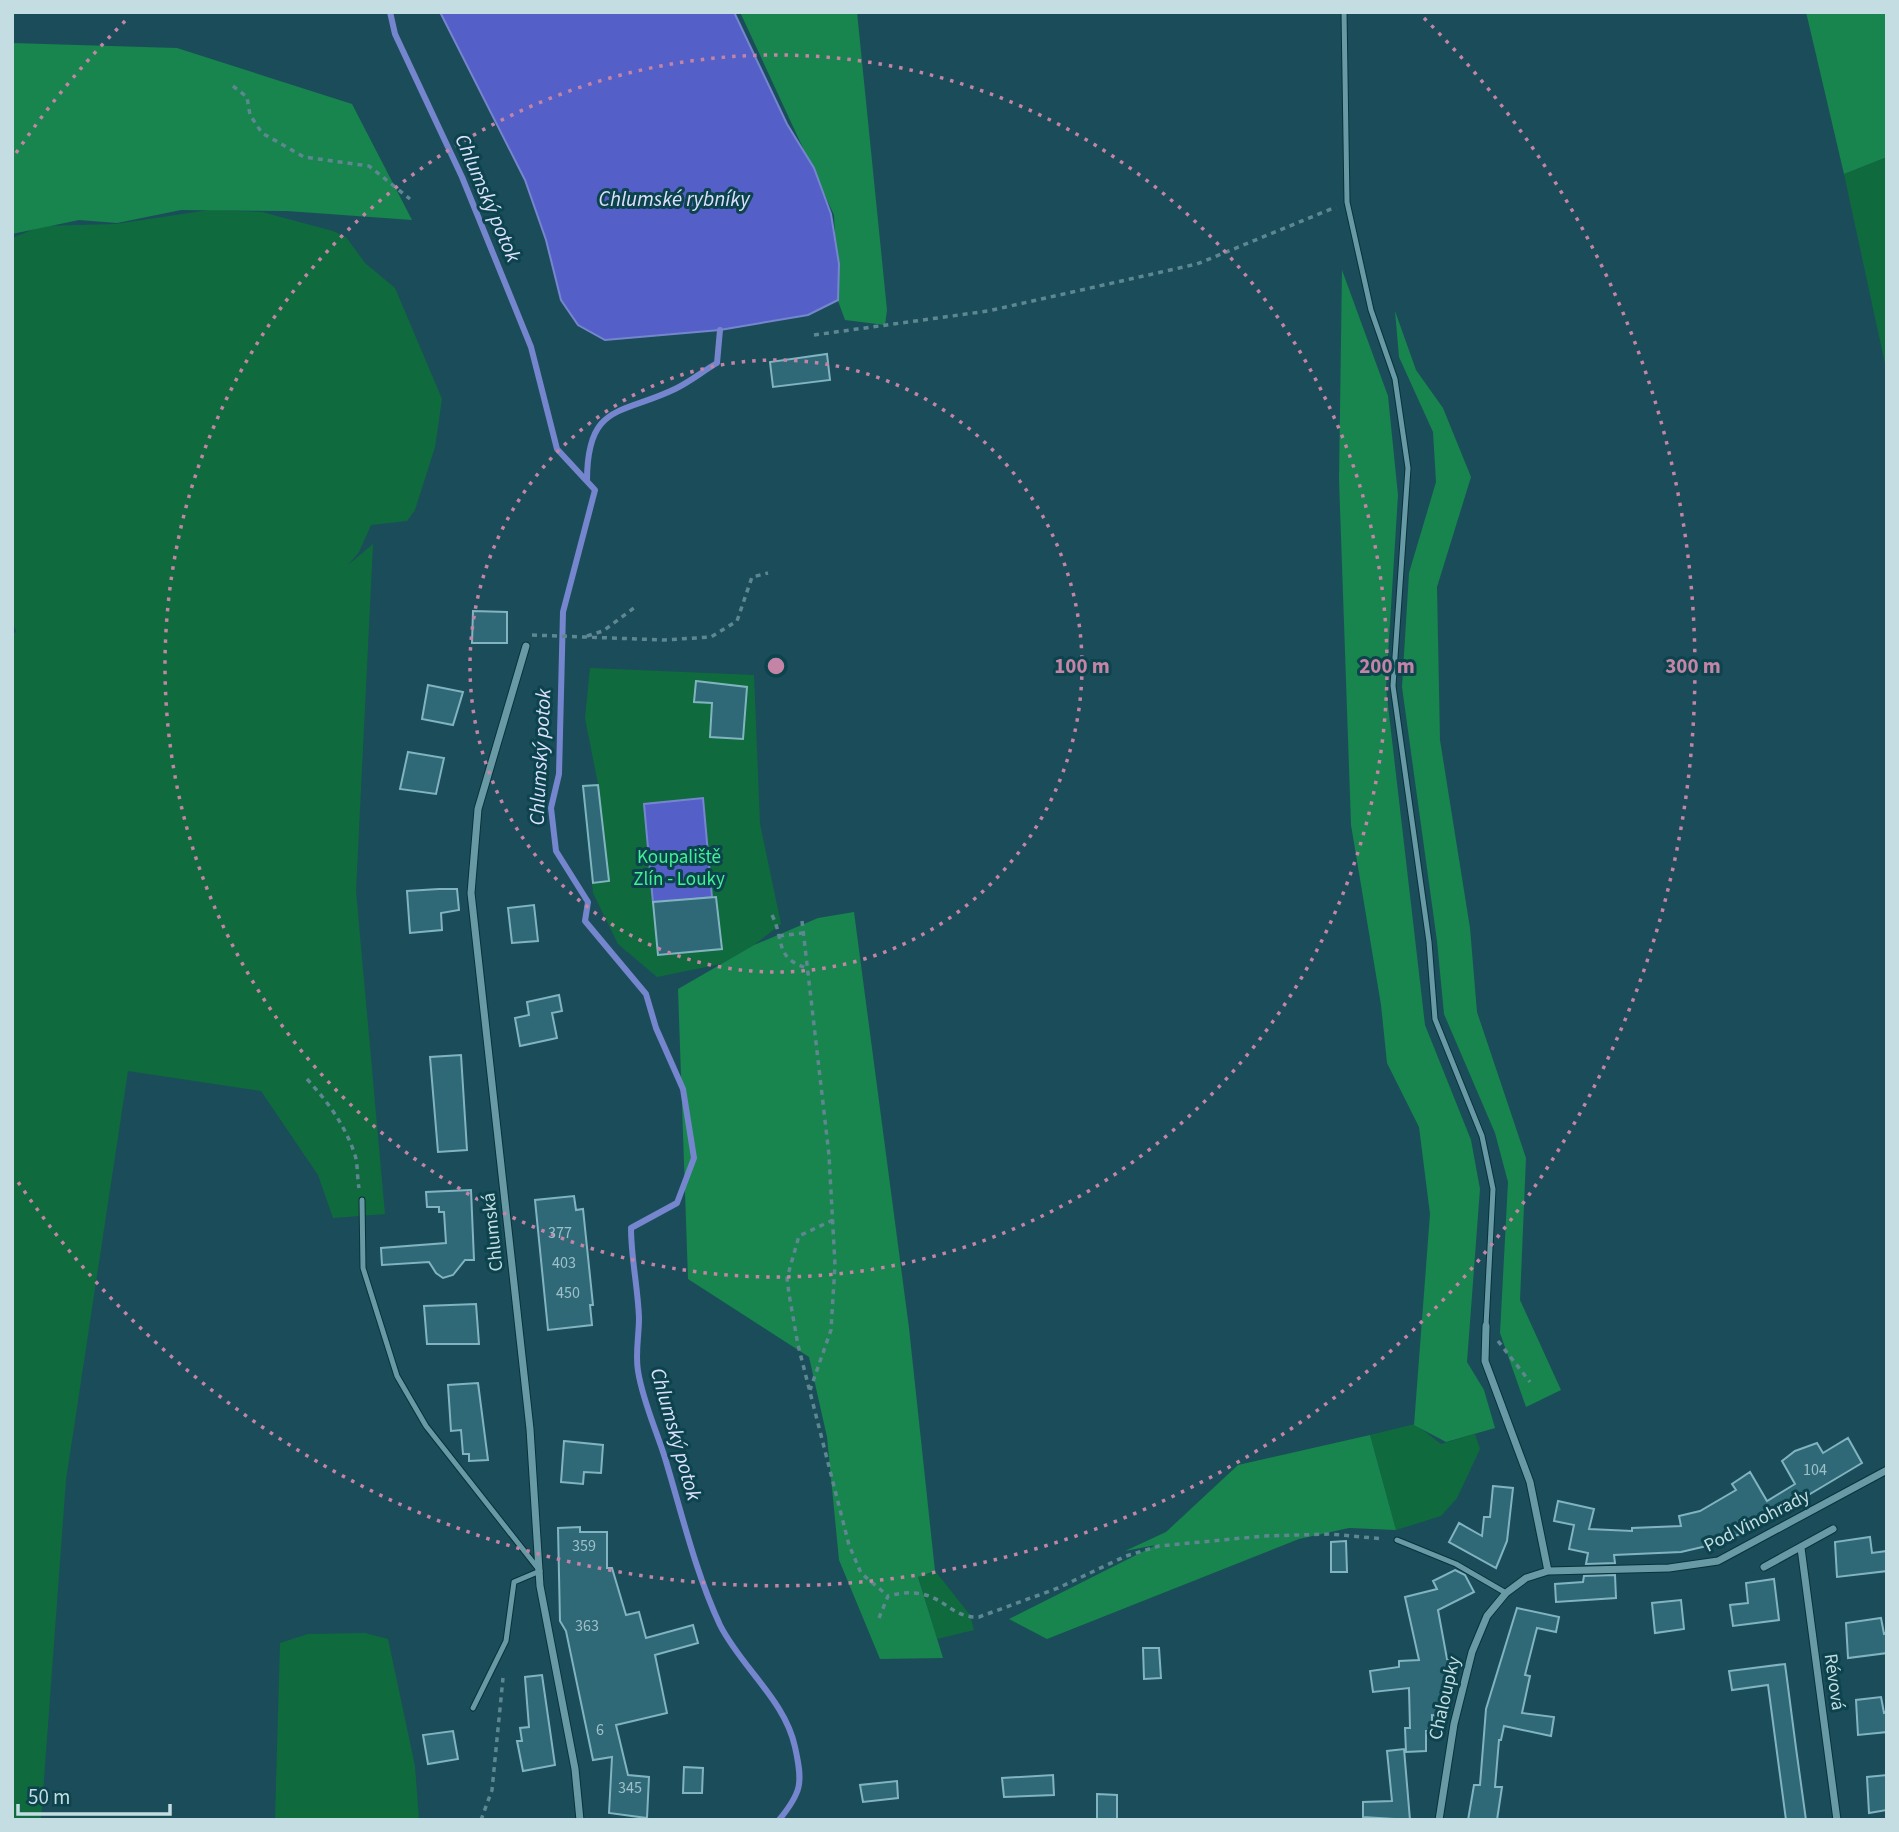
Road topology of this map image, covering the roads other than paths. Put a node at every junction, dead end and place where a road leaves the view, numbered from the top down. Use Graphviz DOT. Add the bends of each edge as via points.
graph roads {
  1 [pos="1344,12"];
  2 [pos="526,646"];
  3 [pos="362,1200"];
  4 [pos="1486,1325"];
  5 [pos="1887,1470"];
  6 [pos="1833,1530"];
  7 [pos="1397,1540"];
  8 [pos="1801,1549"];
  9 [pos="1764,1567"];
  10 [pos="540,1571"];
  11 [pos="1548,1571"];
  12 [pos="1506,1593"];
  13 [pos="472,1708"];
  14 [pos="580,1820"];
  15 [pos="1439,1820"];
  16 [pos="1837,1820"];
  1 -- 4 [label="lane" via="1347,202 1371,310 1395,379 1408,468 1393,686 1429,942 1435,1019 1482,1136 1493,1189"];
  2 -- 10 [label="street, Chlumská" via="478,808 471,893 531,1440"];
  3 -- 10 [label="lane" via="363,1268 397,1376 426,1426"];
  4 -- 11 [label="street" via="1485,1361 1530,1482"];
  5 -- 11 [label="street, Pod Vinohrady" via="1749,1547 1706,1565"];
  6 -- 8 [label="street"];
  7 -- 12 [label="lane" via="1456,1564"];
  8 -- 9 [label="street"];
  8 -- 16 [label="street, Révová"];
  10 -- 13 [label="lane" via="514,1582 506,1641"];
  10 -- 14 [label="street, Chlumská"];
  11 -- 12 [label="street, Chaloupky" via="1526,1578"];
  12 -- 15 [label="street, Chaloupky" via="1487,1616 1472,1652 1454,1724"];
}
